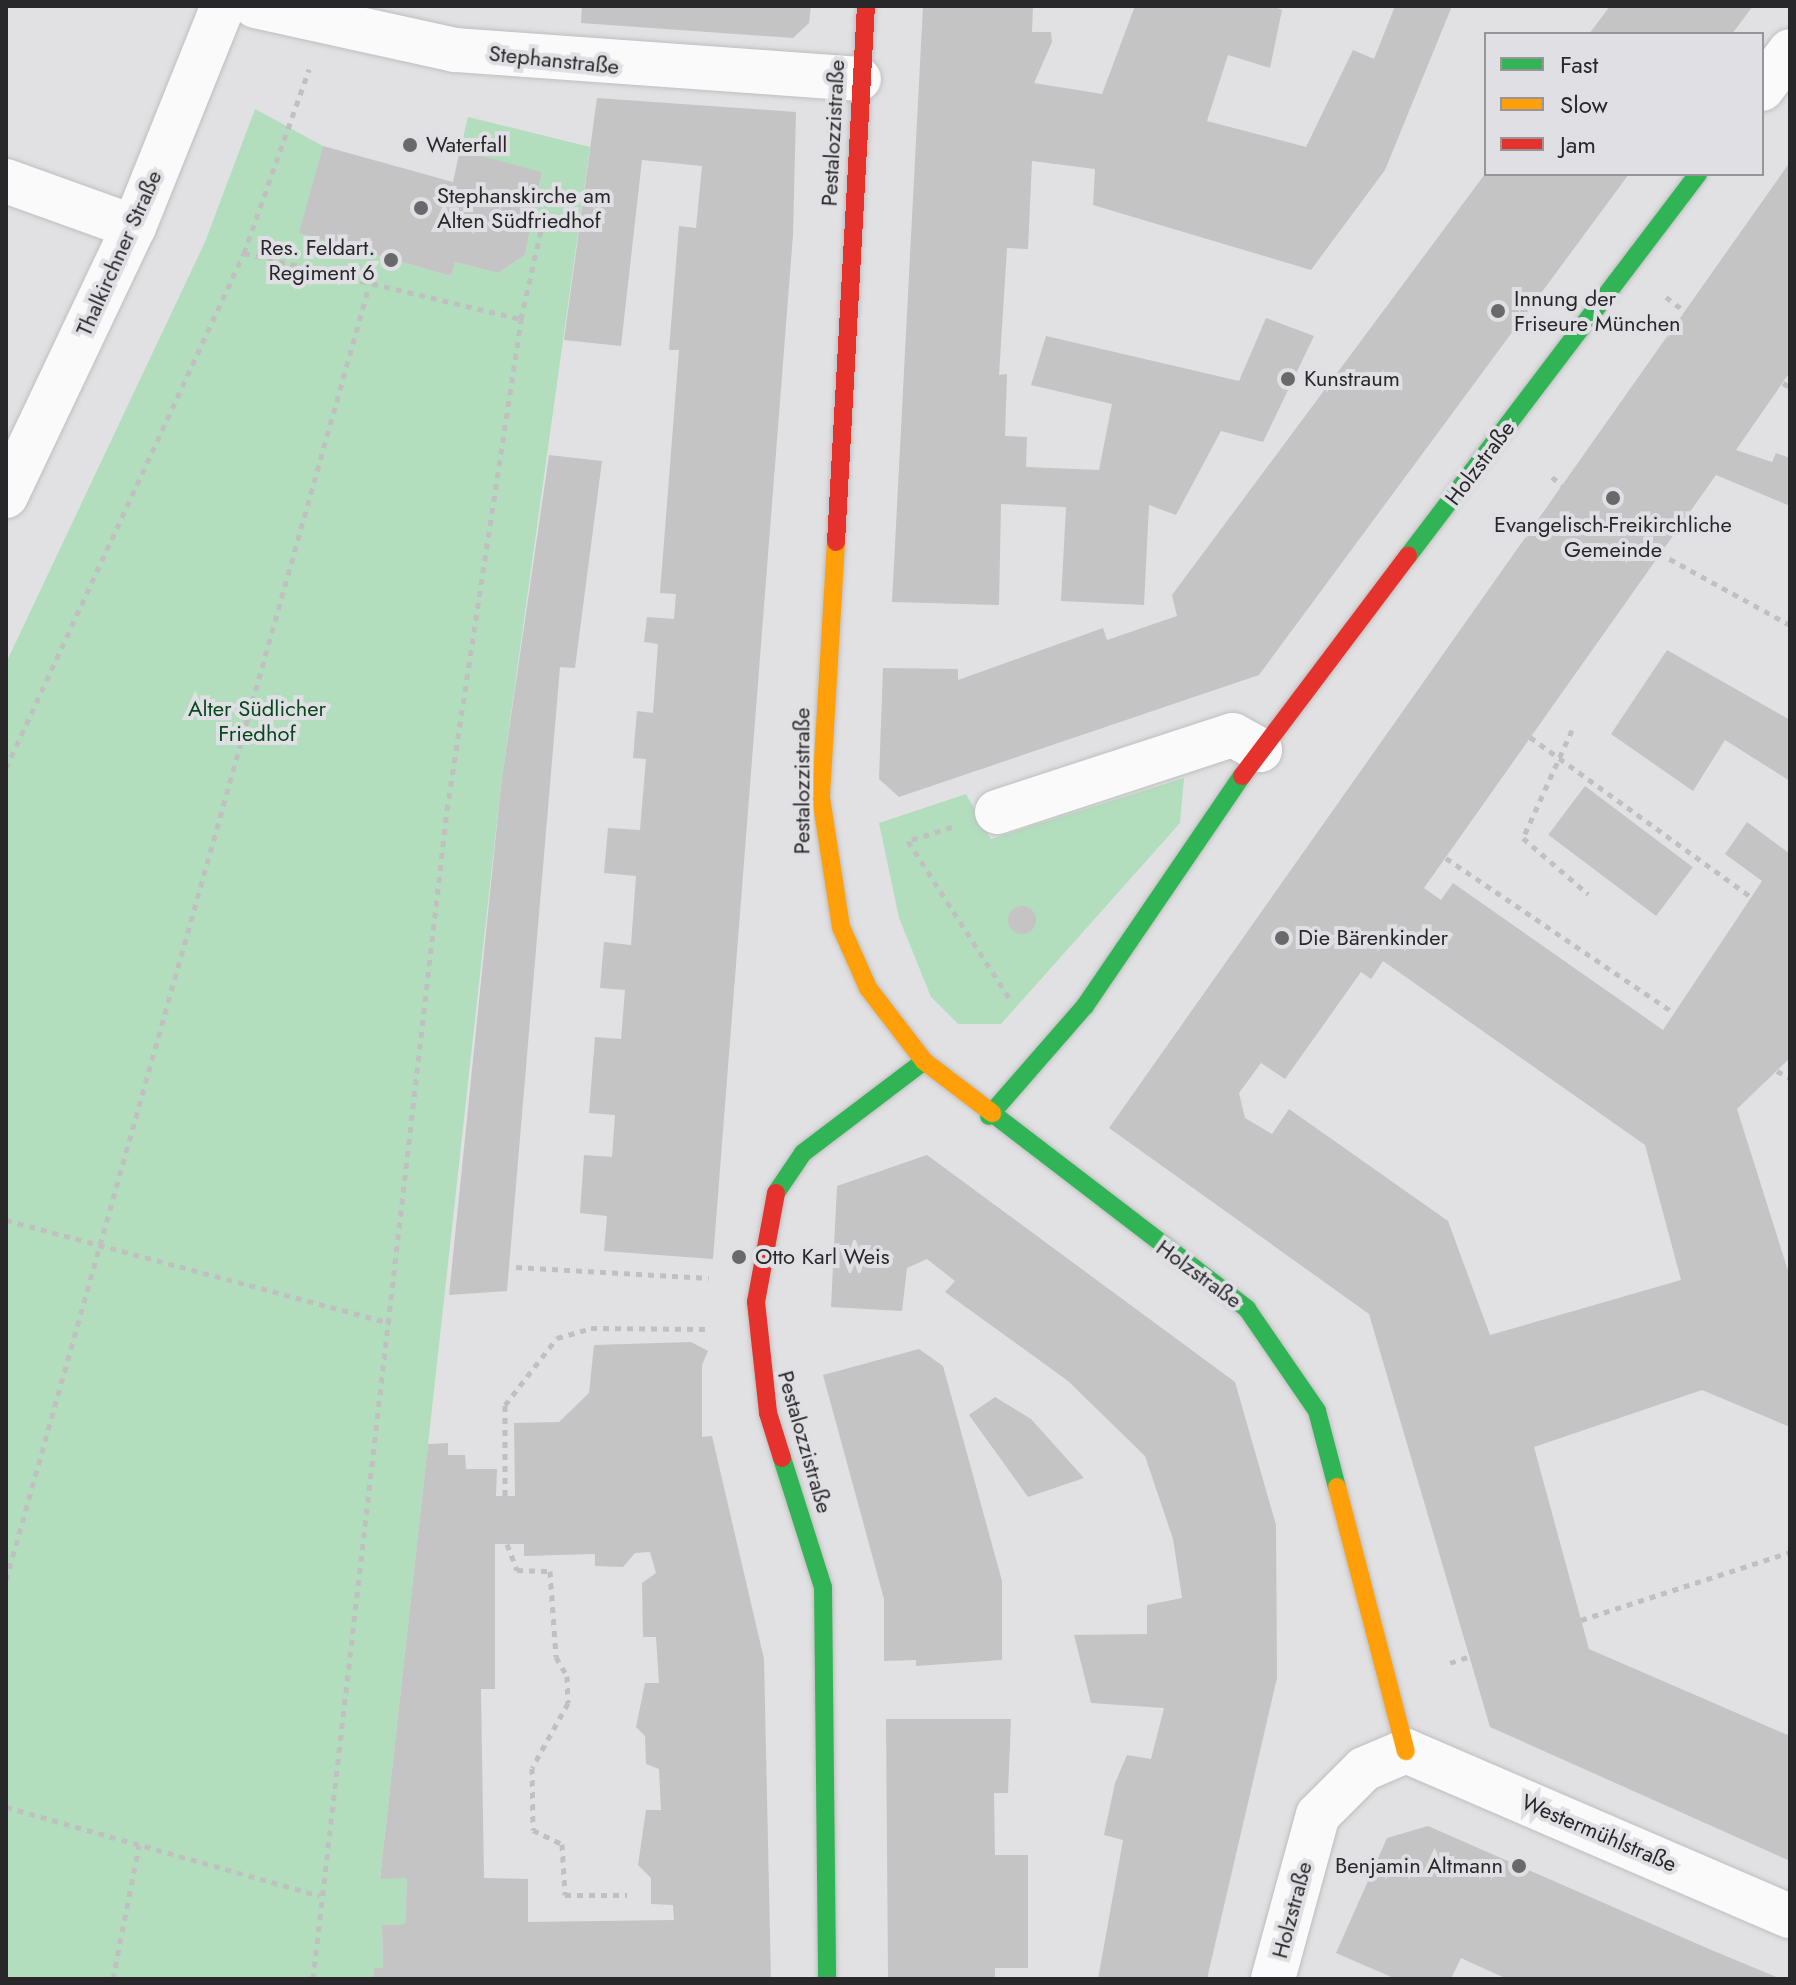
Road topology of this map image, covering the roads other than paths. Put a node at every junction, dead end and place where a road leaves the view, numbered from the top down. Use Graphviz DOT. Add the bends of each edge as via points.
graph roads {
  1 [pos="223,6"];
  2 [pos="255,6"];
  3 [pos="866,6"];
  4 [pos="1790,51"];
  5 [pos="859,79"];
  6 [pos="1764,86"];
  7 [pos="1696,176"];
  8 [pos="6,181"];
  9 [pos="134,227"];
  10 [pos="6,496"];
  11 [pos="1260,750"];
  12 [pos="997,812"];
  13 [pos="924,1061"];
  14 [pos="989,1116"];
  15 [pos="1406,1751"];
  16 [pos="1790,1916"];
  17 [pos="827,1979"];
  18 [pos="1273,1979"];
  1 -- 9 [label="street, Thalkirchner Straße"];
  2 -- 5 [label="street, Stephanstraße" via="455,50"];
  3 -- 5 [label="street, Pestalozzistraße"];
  4 -- 6 [label="street"];
  5 -- 13 [label="street, Pestalozzistraße" via="821,798 825,860 868,988"];
  7 -- 11 [label="street, Holzstraße"];
  8 -- 9 [label="street"];
  9 -- 10 [label="street, Thalkirchner Straße"];
  11 -- 12 [label="street" via="1233,735"];
  11 -- 14 [label="street, Holzstraße" via="1085,1006"];
  13 -- 14 [label="street"];
  13 -- 17 [label="street, Pestalozzistraße" via="803,1153 776,1191 758,1282 757,1329 768,1413 823,1587"];
  14 -- 15 [label="street, Holzstraße" via="1247,1309 1317,1411"];
  15 -- 16 [label="street, Westermühlstraße"];
  15 -- 18 [label="street, Holzstraße" via="1364,1769 1318,1815"];
}
